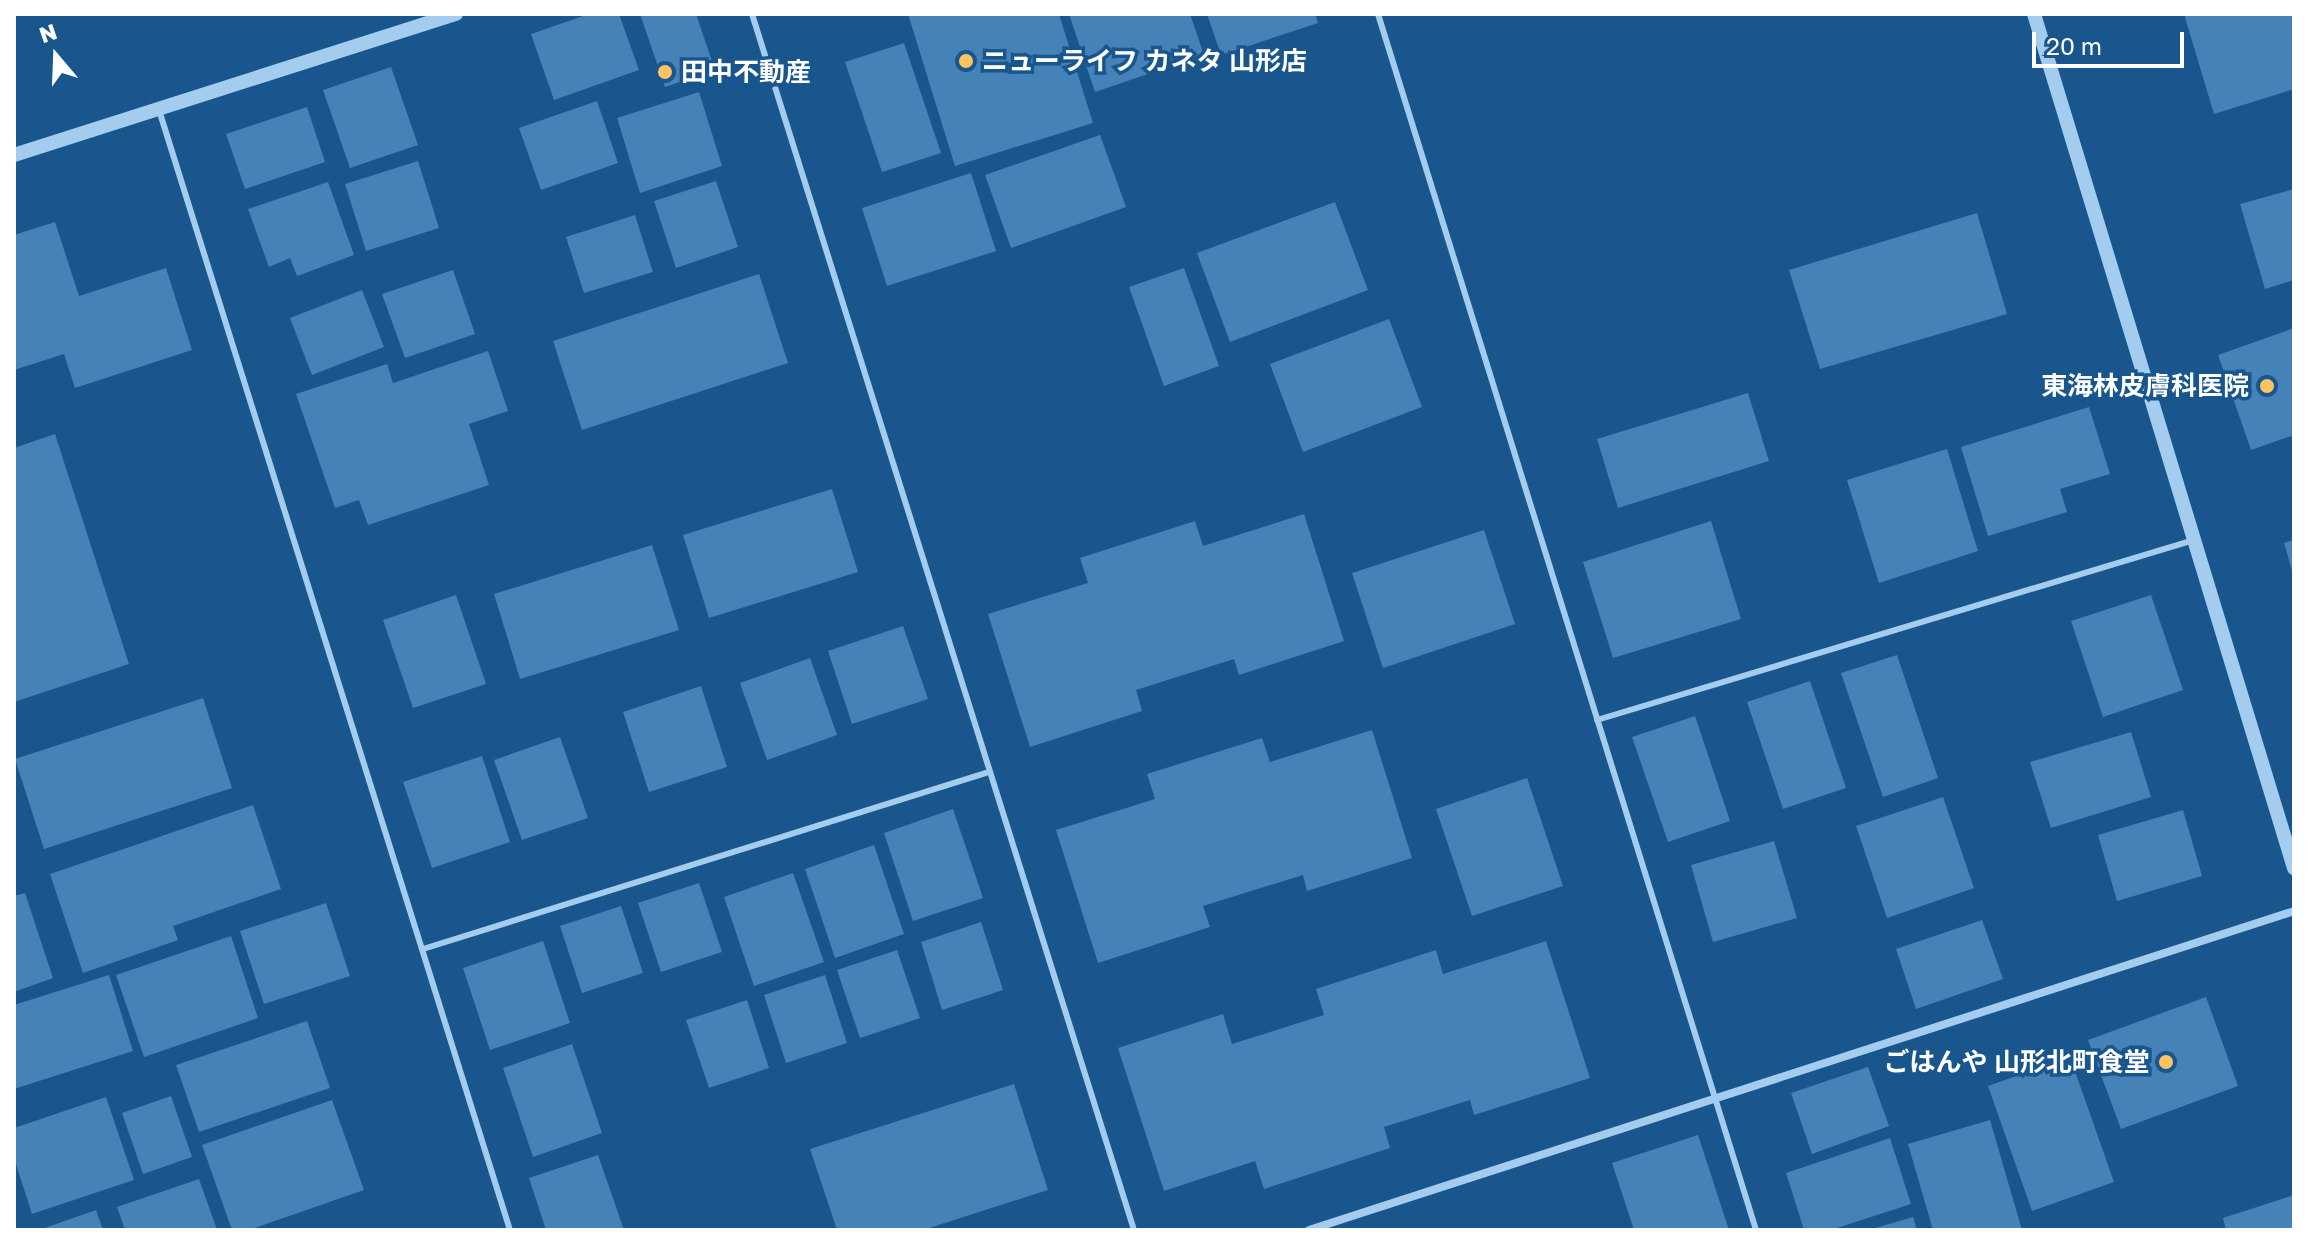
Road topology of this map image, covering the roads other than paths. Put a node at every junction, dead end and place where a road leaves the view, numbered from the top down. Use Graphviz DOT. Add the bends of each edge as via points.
graph roads {
  1 [pos="456,14"];
  2 [pos="752,14"];
  3 [pos="1378,14"];
  4 [pos="2034,14"];
  5 [pos="159,110"];
  6 [pos="14,155"];
  7 [pos="2194,540"];
  8 [pos="1597,720"];
  9 [pos="986,773"];
  10 [pos="2294,868"];
  11 [pos="2294,911"];
  12 [pos="423,949"];
  13 [pos="1714,1099"];
  14 [pos="510,1230"];
  15 [pos="1134,1230"];
  16 [pos="1309,1230"];
  17 [pos="1756,1230"];
  1 -- 5 [label="street"];
  2 -- 9 [label="lane"];
  3 -- 8 [label="lane"];
  4 -- 7 [label="street"];
  5 -- 6 [label="street"];
  5 -- 12 [label="lane"];
  7 -- 8 [label="lane"];
  7 -- 10 [label="street"];
  8 -- 13 [label="lane"];
  9 -- 12 [label="lane"];
  9 -- 15 [label="lane"];
  11 -- 13 [label="street"];
  12 -- 14 [label="lane"];
  13 -- 16 [label="street"];
  13 -- 17 [label="lane"];
}
